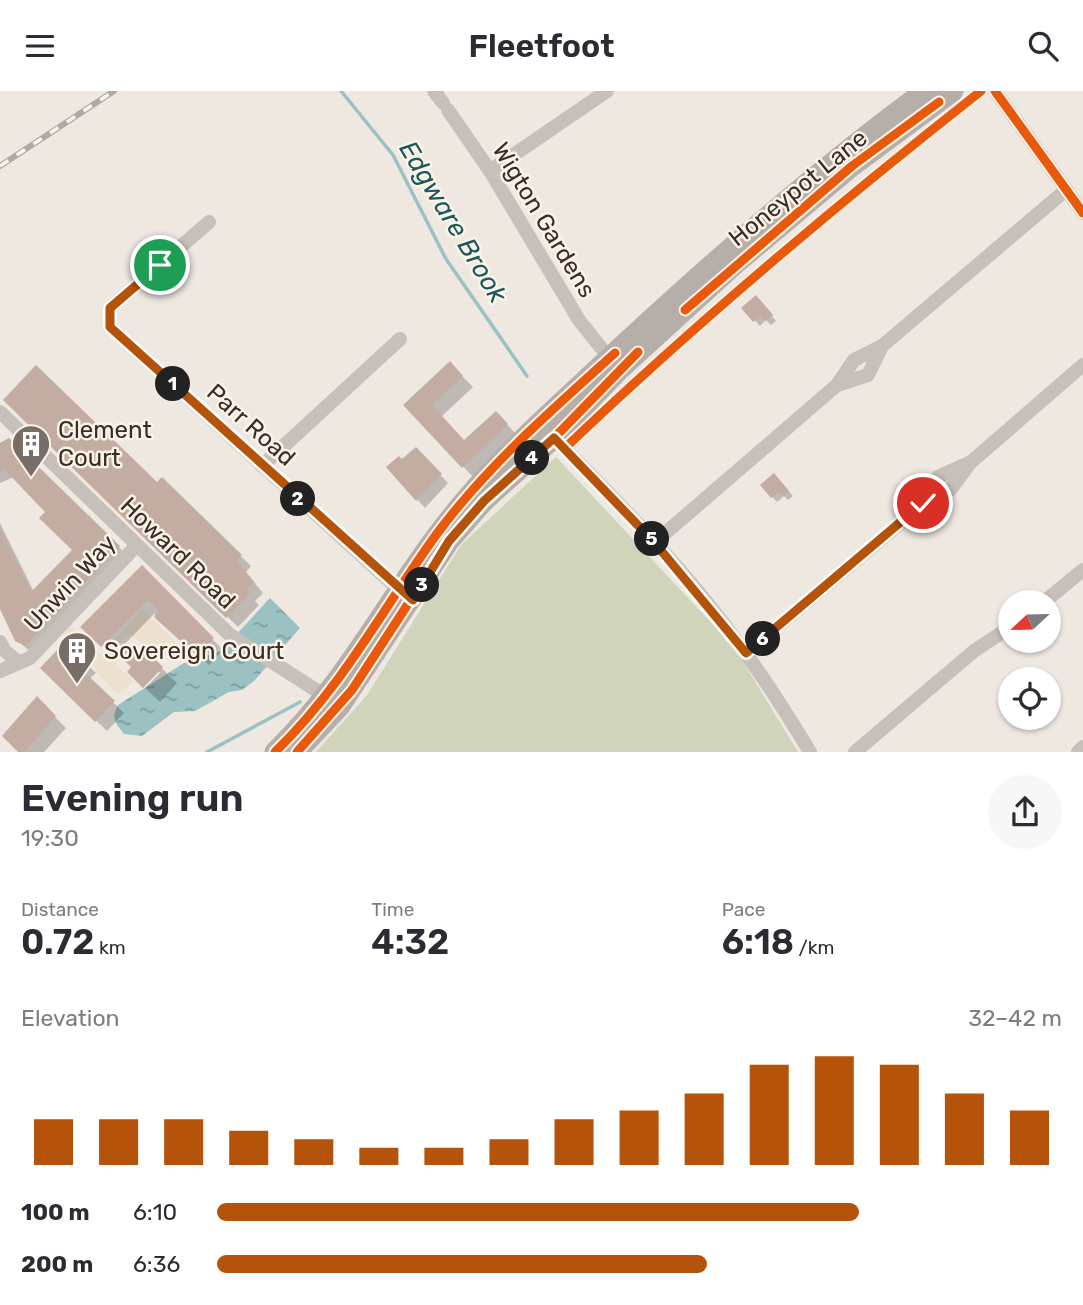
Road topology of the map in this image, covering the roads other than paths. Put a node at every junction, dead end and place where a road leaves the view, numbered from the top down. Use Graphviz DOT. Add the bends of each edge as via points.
graph roads {
  1 [pos="434,91"];
  2 [pos="607,91"];
  3 [pos="925,91"];
  4 [pos="953,91"];
  5 [pos="996,91"];
  6 [pos="490,171"];
  7 [pos="1066,190"];
  8 [pos="1083,213"];
  9 [pos="209,222"];
  10 [pos="400,339"];
  11 [pos="614,364"];
  12 [pos="1083,365"];
  13 [pos="0,412"];
  14 [pos="547,431"];
  15 [pos="262,466"];
  16 [pos="654,542"];
  17 [pos="137,545"];
  18 [pos="1083,570"];
  19 [pos="1059,590"];
  20 [pos="406,596"];
  21 [pos="998,635"];
  22 [pos="0,642"];
  23 [pos="746,653"];
  24 [pos="18,662"];
  25 [pos="0,671"];
  26 [pos="333,702"];
  27 [pos="1083,747"];
  28 [pos="275,752"];
  29 [pos="297,752"];
  30 [pos="810,752"];
  31 [pos="855,752"];
  32 [pos="1078,752"];
  1 -- 6 [label="street, Wigton Gardens"];
  2 -- 6 [label="street"];
  3 -- 11 [label="main road, Honeypot Lane" via="824,167 722,254"];
  4 -- 11 [label="main road, Honeypot Lane" via="842,174"];
  5 -- 7 [label="street"];
  6 -- 11 [label="street, Wigton Gardens" via="579,320"];
  7 -- 8 [label="street"];
  7 -- 16 [label="street" via="883,346 868,375 837,385"];
  9 -- 15 [label="street, Parr Road" via="110,308 110,327"];
  10 -- 15 [label="street"];
  11 -- 14 [label="main road, Honeypot Lane"];
  12 -- 23 [label="street" via="970,463 950,490 923,503"];
  13 -- 17 [label="street, Howard Road"];
  14 -- 16 [label="street"];
  14 -- 20 [label="main road, Honeypot Lane" via="445,524"];
  15 -- 20 [label="street, Parr Road"];
  16 -- 23 [label="street"];
  17 -- 24 [label="street, Unwin Way" via="61,628 30,658"];
  17 -- 26 [label="street, Howard Road" via="230,635"];
  18 -- 19 [label="street"];
  20 -- 26 [label="main road, Honeypot Lane"];
  21 -- 31 [label="street"];
  22 -- 24 [label="street"];
  23 -- 30 [label="street"];
  24 -- 25 [label="street, Unwin Way"];
  26 -- 28 [label="main road, Honeypot Lane"];
  26 -- 29 [label="main road, Honeypot Lane"];
  27 -- 32 [label="street"];
}
